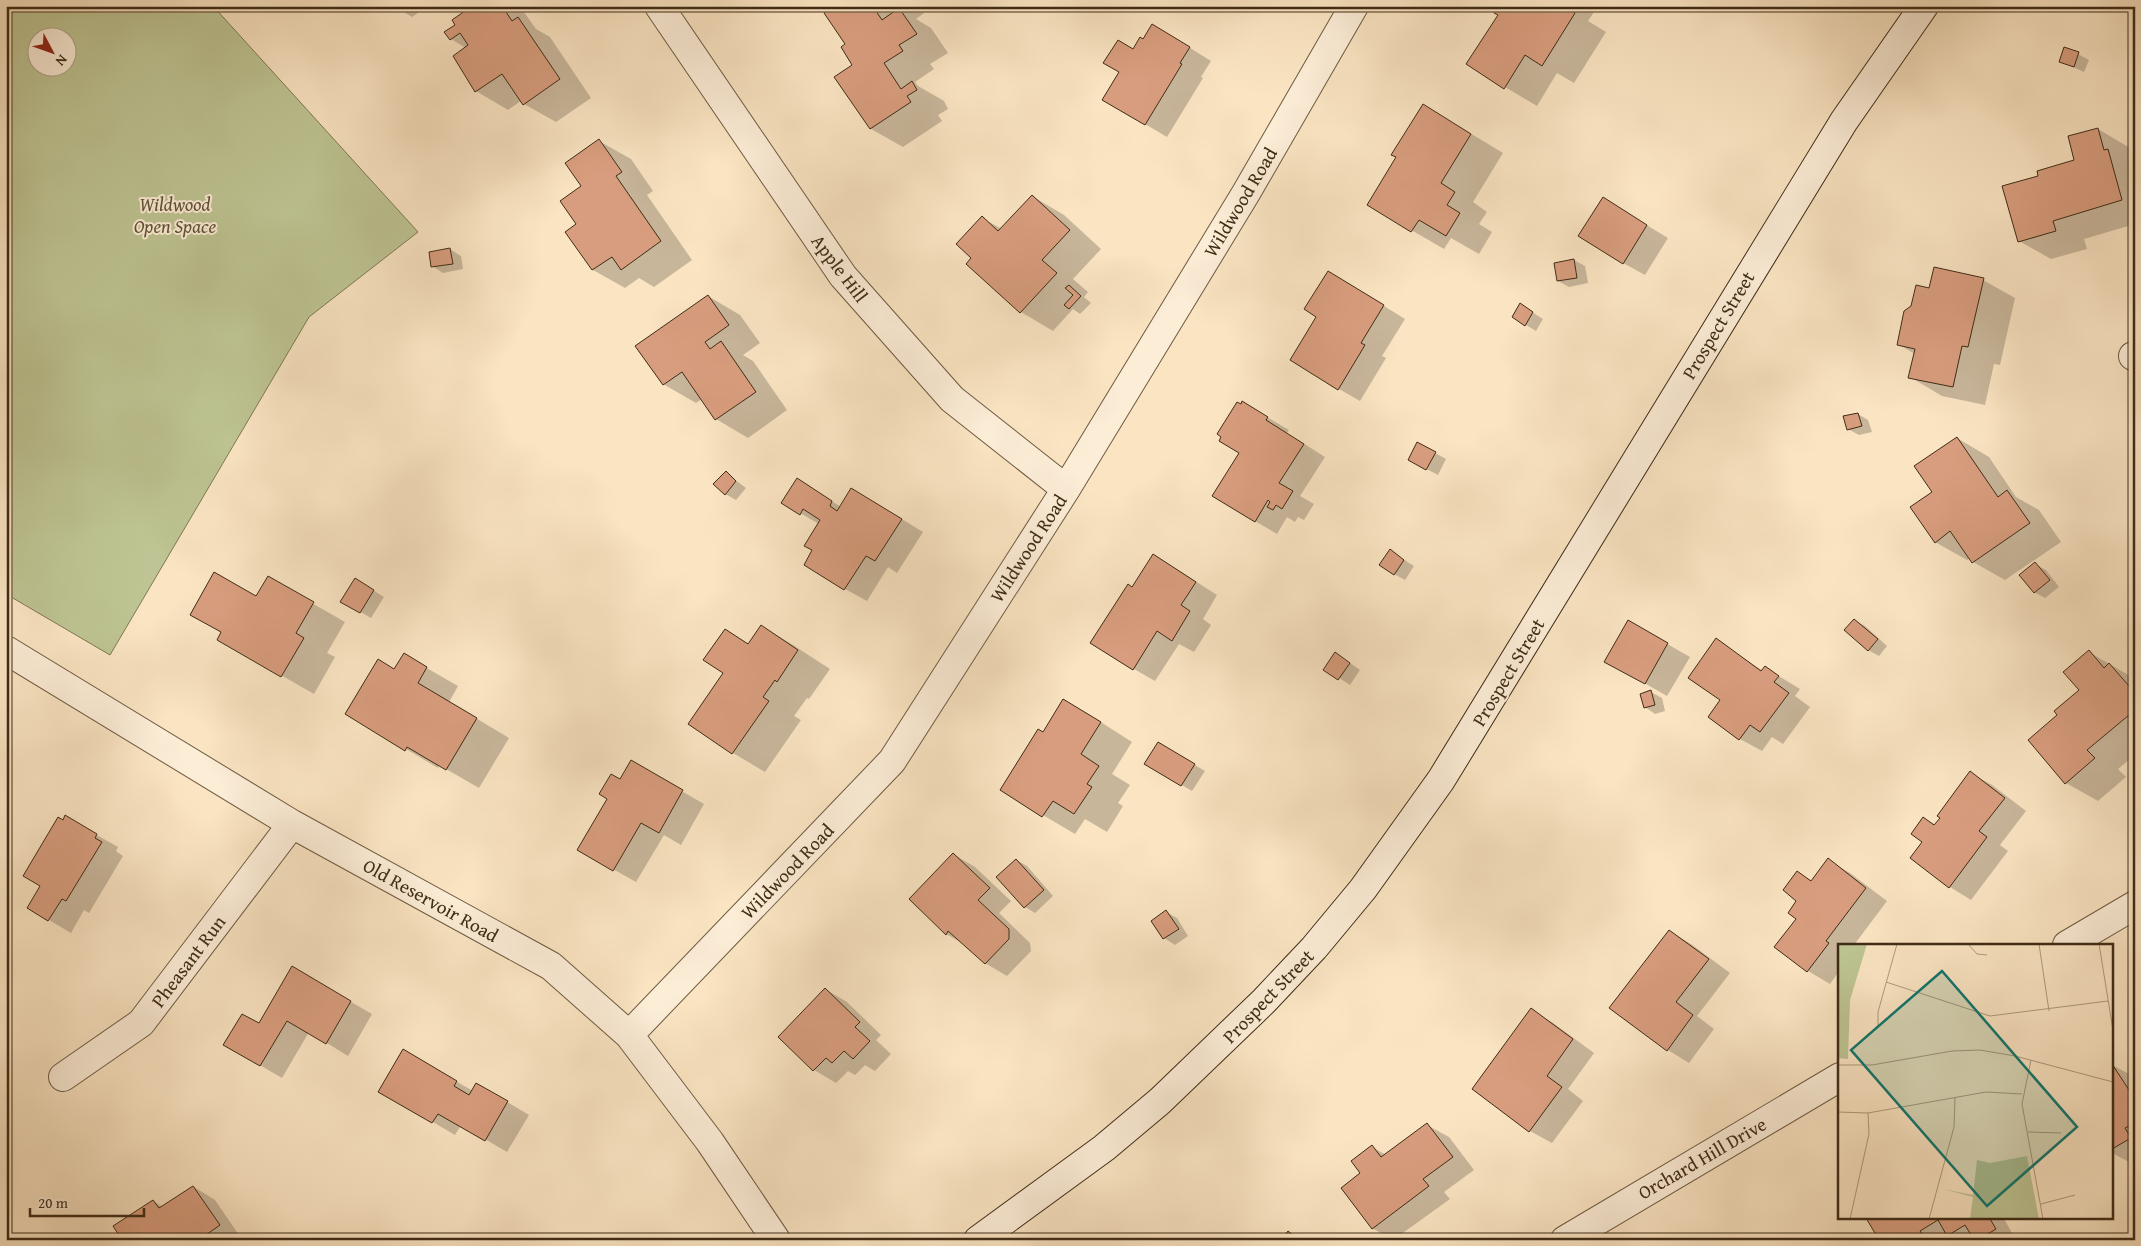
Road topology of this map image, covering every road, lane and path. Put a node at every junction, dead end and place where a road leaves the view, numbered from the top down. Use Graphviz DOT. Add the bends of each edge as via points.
graph roads {
  1 [pos="659,6"];
  2 [pos="1354,6"];
  3 [pos="1924,6"];
  4 [pos="1066,489"];
  5 [pos="6,650"];
  6 [pos="292,824"];
  7 [pos="2135,905"];
  8 [pos="2068,944"];
  9 [pos="629,1035"];
  10 [pos="63,1077"];
  11 [pos="1838,1078"];
  12 [pos="776,1240"];
  13 [pos="978,1240"];
  14 [pos="1565,1240"];
  1 -- 4 [label="street, Apple Hill" via="843,276 952,399"];
  2 -- 4 [label="street, Wildwood Road" via="1246,193"];
  3 -- 13 [label="street, Prospect Street" via="1839,129 1441,780 1368,881 1302,961 1160,1101 1104,1148"];
  4 -- 9 [label="street, Wildwood Road" via="892,761"];
  5 -- 6 [label="street, Old Reservoir Road"];
  6 -- 9 [label="street, Old Reservoir Road" via="551,966"];
  6 -- 10 [label="street, Pheasant Run" via="141,1023"];
  7 -- 8 [label="street"];
  9 -- 12 [label="street, Old Reservoir Road" via="710,1142"];
  11 -- 14 [label="street, Orchard Hill Drive"];
}
